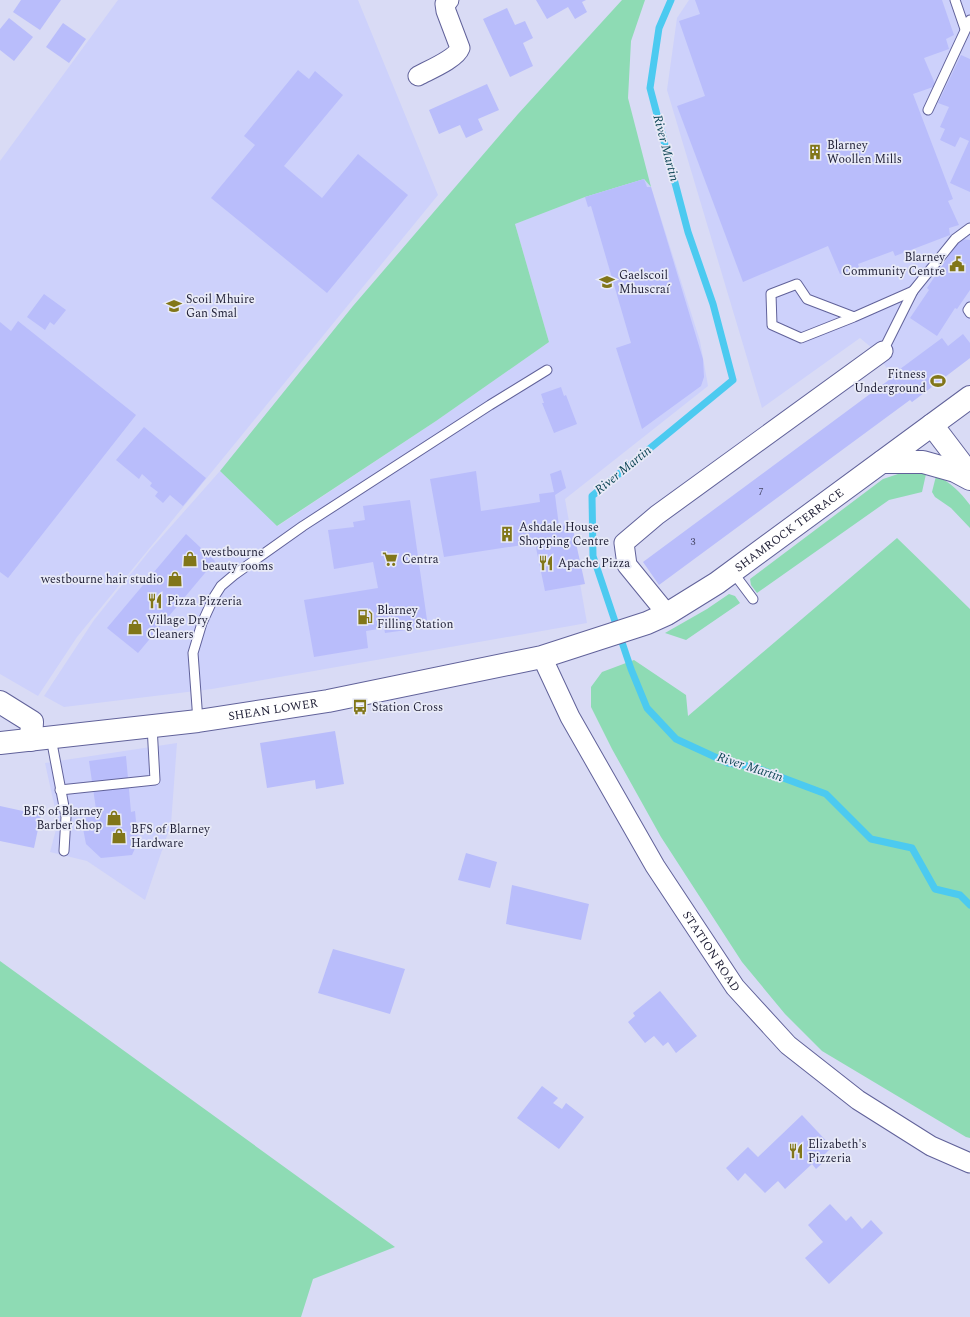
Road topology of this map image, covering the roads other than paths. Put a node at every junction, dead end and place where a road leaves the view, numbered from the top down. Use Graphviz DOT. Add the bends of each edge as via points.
graph roads {
  1 [pos="449,0"];
  2 [pos="955,0"];
  3 [pos="970,20"];
  4 [pos="965,29"];
  5 [pos="418,76"];
  6 [pos="928,110"];
  7 [pos="970,228"];
  8 [pos="913,291"];
  9 [pos="970,307"];
  10 [pos="970,313"];
  11 [pos="854,317"];
  12 [pos="882,352"];
  13 [pos="547,370"];
  14 [pos="970,397"];
  15 [pos="932,425"];
  16 [pos="882,462"];
  17 [pos="970,475"];
  18 [pos="970,479"];
  19 [pos="732,571"];
  20 [pos="753,599"];
  21 [pos="667,614"];
  22 [pos="542,657"];
  23 [pos="0,702"];
  24 [pos="198,721"];
  25 [pos="152,726"];
  26 [pos="41,739"];
  27 [pos="0,743"];
  28 [pos="60,790"];
  29 [pos="64,851"];
  30 [pos="970,1163"];
  1 -- 5 [label="street" via="445,4 446,11 459,51 452,58"];
  2 -- 4 [label="lane"];
  3 -- 4 [label="lane"];
  4 -- 6 [label="lane"];
  7 -- 8 [label="lane" via="955,239"];
  8 -- 11 [label="lane"];
  8 -- 12 [label="lane"];
  9 -- 10 [label="lane"];
  11 -- 11 [label="lane" via="801,338 772,325 771,294 797,284 807,299"];
  12 -- 21 [label="street" via="657,515 624,543 627,565"];
  13 -- 24 [label="lane" via="310,522 221,586 202,623 193,653"];
  14 -- 15 [label="main road, SHAMROCK TERRACE"];
  15 -- 16 [label="main road, SHAMROCK TERRACE"];
  15 -- 17 [label="main road"];
  16 -- 18 [label="main road" via="923,462"];
  16 -- 19 [label="main road, SHAMROCK TERRACE"];
  19 -- 20 [label="lane"];
  19 -- 21 [label="main road, SHAMROCK TERRACE"];
  21 -- 22 [label="main road, SHAMROCK TERRACE"];
  22 -- 24 [label="main road, SHEAN LOWER" via="328,701"];
  22 -- 30 [label="street, STATION ROAD" via="570,717 655,866 735,987 788,1045 858,1100 931,1146"];
  23 -- 26 [label="main road" via="32,722"];
  24 -- 25 [label="main road, SHEAN LOWER"];
  25 -- 26 [label="main road, SHEAN LOWER"];
  25 -- 28 [label="lane" via="155,780"];
  26 -- 27 [label="main road, SHEAN LOWER"];
  26 -- 28 [label="lane"];
  28 -- 29 [label="lane" via="66,817"];
}
